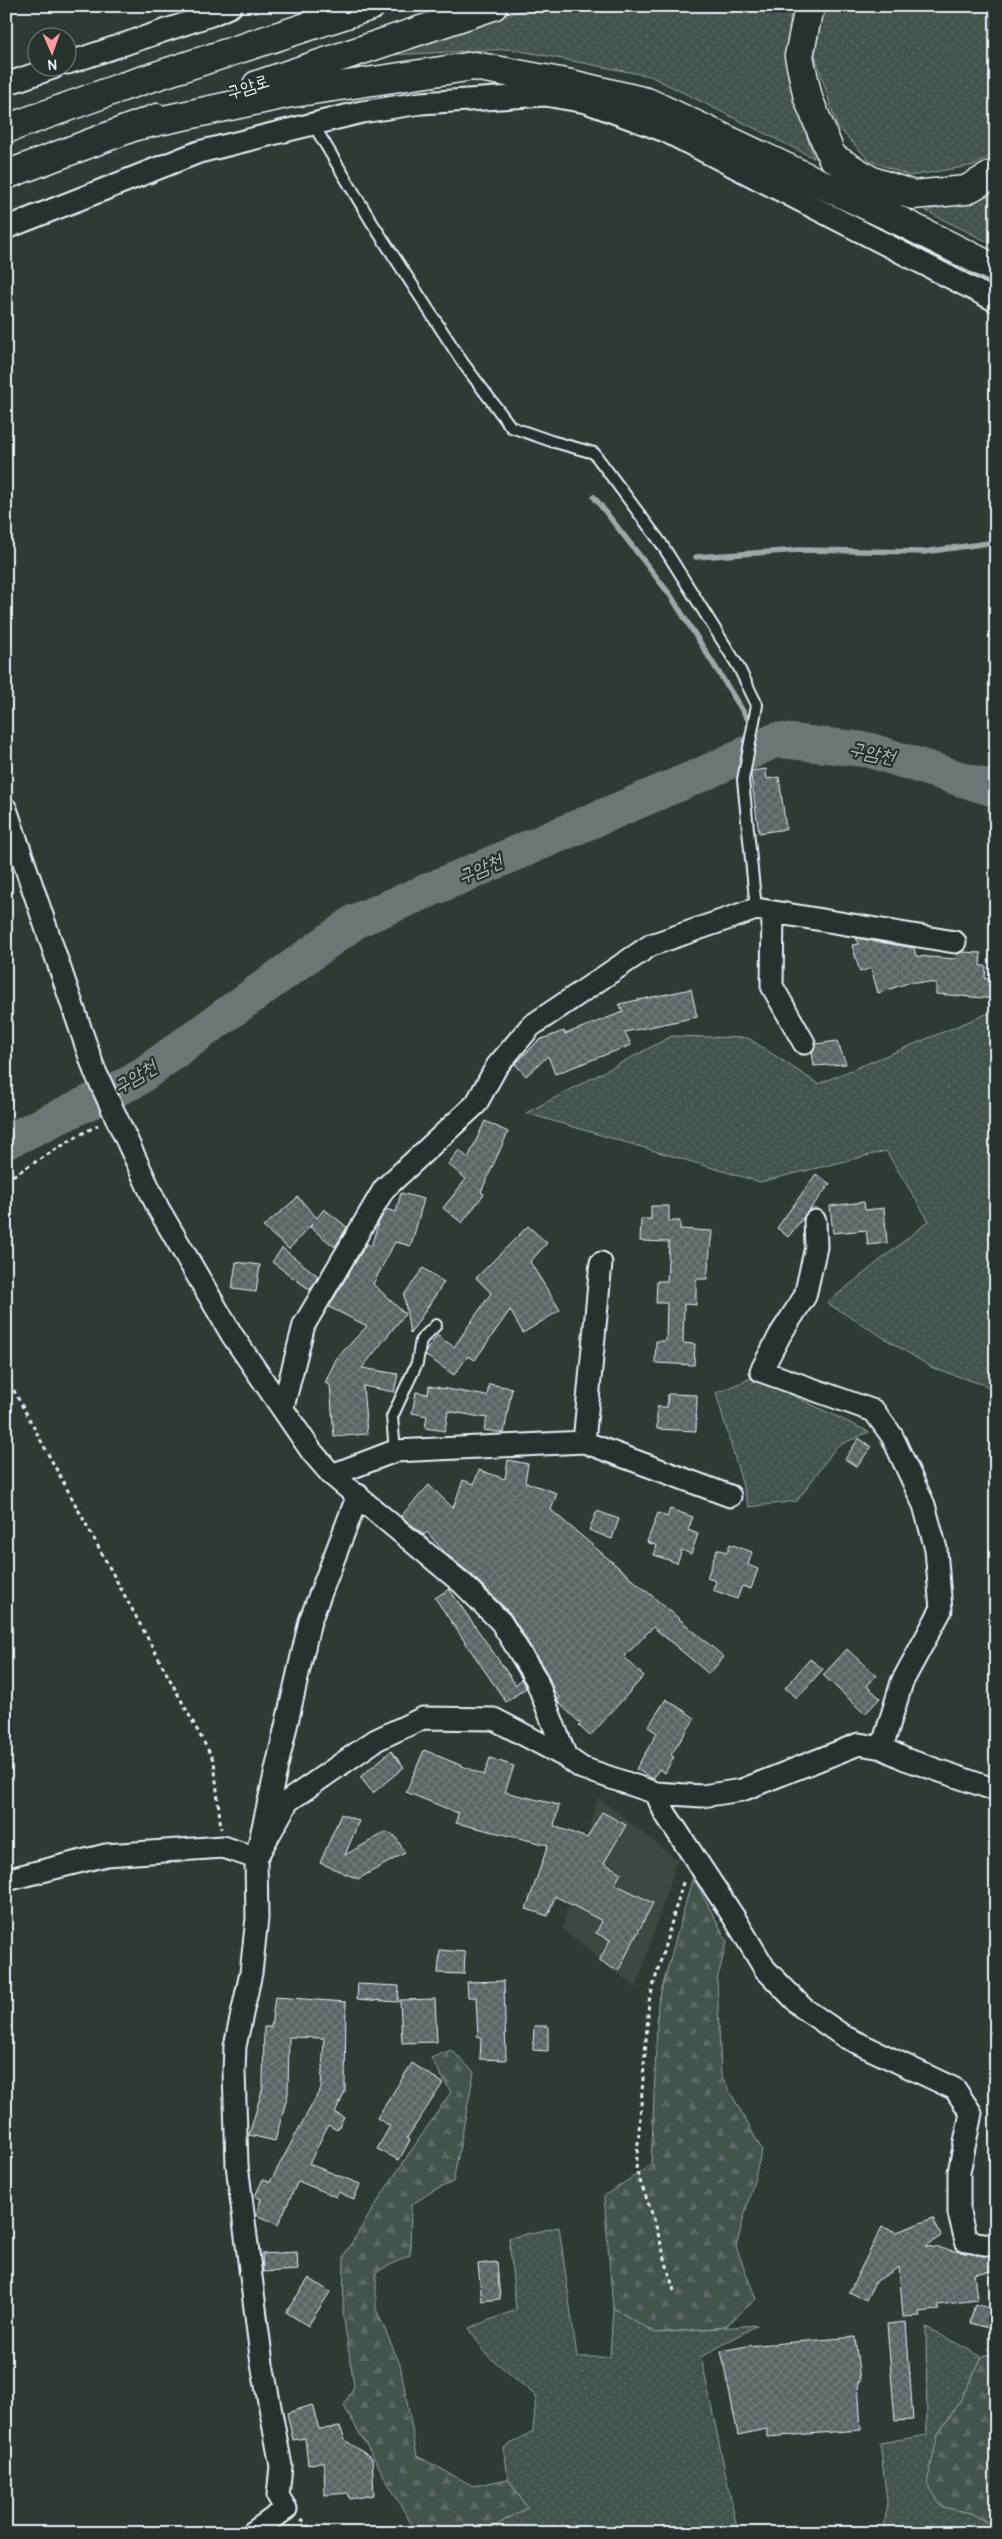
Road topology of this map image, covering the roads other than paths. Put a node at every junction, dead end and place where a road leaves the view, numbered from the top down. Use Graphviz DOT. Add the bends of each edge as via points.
graph roads {
  1 [pos="231,6"];
  2 [pos="318,6"];
  3 [pos="371,6"];
  4 [pos="493,6"];
  5 [pos="812,6"];
  6 [pos="78,59"];
  7 [pos="28,77"];
  8 [pos="6,84"];
  9 [pos="122,87"];
  10 [pos="140,124"];
  11 [pos="314,124"];
  12 [pos="6,129"];
  13 [pos="996,173"];
  14 [pos="6,175"];
  15 [pos="6,228"];
  16 [pos="996,269"];
  17 [pos="996,301"];
  18 [pos="6,809"];
  19 [pos="764,911"];
  20 [pos="955,942"];
  21 [pos="804,1043"];
  22 [pos="815,1221"];
  23 [pos="602,1263"];
  24 [pos="436,1326"];
  25 [pos="283,1407"];
  26 [pos="584,1442"];
  27 [pos="395,1451"];
  28 [pos="332,1475"];
  29 [pos="358,1495"];
  30 [pos="730,1496"];
  31 [pos="882,1748"];
  32 [pos="566,1757"];
  33 [pos="996,1790"];
  34 [pos="656,1793"];
  35 [pos="256,1858"];
  36 [pos="6,1880"];
  37 [pos="996,2246"];
  38 [pos="252,2533"];
  1 -- 6 [label="street"];
  2 -- 9 [label="highway"];
  3 -- 9 [label="highway"];
  4 -- 10 [label="highway, 구암로"];
  5 -- 13 [label="highway" via="799,56 808,98 832,158 872,181 912,195 966,190"];
  7 -- 8 [label="street"];
  9 -- 12 [label="highway"];
  10 -- 14 [label="highway, 구암로"];
  10 -- 16 [label="highway" via="286,94 474,66 647,102"];
  11 -- 15 [label="street" via="199,152"];
  11 -- 17 [label="street" via="362,112 421,103 545,95 586,102 665,131"];
  11 -- 19 [label="lane" via="371,221 458,355 511,427 594,453 661,543 738,666 757,705 743,780"];
  18 -- 25 [label="street" via="94,1069 116,1117 163,1217 232,1335"];
  19 -- 20 [label="street"];
  19 -- 21 [label="street" via="772,986"];
  19 -- 25 [label="street" via="650,944 531,1026 497,1066 476,1104 384,1189 304,1325"];
  22 -- 31 [label="street" via="816,1247 805,1296 761,1371 874,1411 892,1436 920,1497 936,1549 941,1610 902,1682"];
  23 -- 26 [label="street"];
  24 -- 27 [label="lane" via="421,1340 417,1363 392,1417"];
  25 -- 28 [label="street" via="312,1452"];
  26 -- 27 [label="street"];
  26 -- 30 [label="street"];
  27 -- 28 [label="street"];
  28 -- 29 [label="street"];
  29 -- 32 [label="street" via="502,1622 536,1680"];
  29 -- 35 [label="street" via="310,1621"];
  31 -- 33 [label="street"];
  31 -- 34 [label="street" via="859,1744 742,1790 702,1796"];
  32 -- 34 [label="street" via="582,1768"];
  32 -- 35 [label="street" via="494,1718 423,1718 376,1740 288,1801"];
  34 -- 37 [label="street" via="665,1813 765,1969 803,2008 845,2037 955,2089 971,2113 959,2172 959,2213 963,2232 966,2240"];
  35 -- 36 [label="street" via="223,1847 106,1855"];
  35 -- 38 [label="street" via="257,1918 251,1973 235,2046 237,2165 262,2364 281,2466 278,2496 286,2509"];
}
